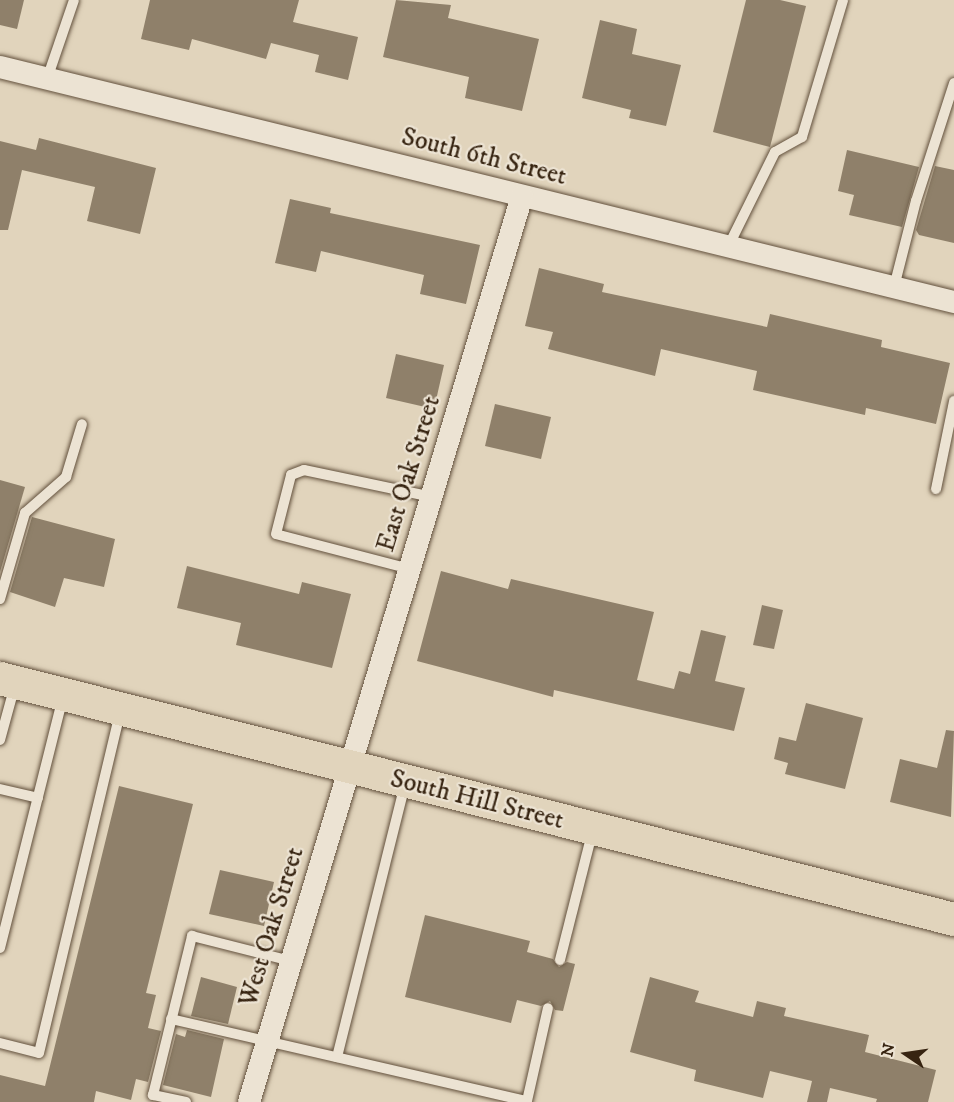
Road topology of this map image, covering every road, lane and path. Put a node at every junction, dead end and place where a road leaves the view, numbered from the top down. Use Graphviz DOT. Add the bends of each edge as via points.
graph roads {
  1 [pos="74,0"];
  2 [pos="843,0"];
  3 [pos="0,68"];
  4 [pos="47,79"];
  5 [pos="954,83"];
  6 [pos="522,196"];
  7 [pos="728,247"];
  8 [pos="894,287"];
  9 [pos="954,302"];
  10 [pos="954,401"];
  11 [pos="82,424"];
  12 [pos="936,489"];
  13 [pos="432,497"];
  14 [pos="410,569"];
  15 [pos="0,599"];
  16 [pos="8,680"];
  17 [pos="64,694"];
  18 [pos="121,709"];
  19 [pos="0,740"];
  20 [pos="351,768"];
  21 [pos="406,782"];
  22 [pos="0,789"];
  23 [pos="38,798"];
  24 [pos="594,829"];
  25 [pos="954,919"];
  26 [pos="0,948"];
  27 [pos="560,960"];
  28 [pos="291,961"];
  29 [pos="548,1008"];
  30 [pos="171,1019"];
  31 [pos="267,1040"];
  32 [pos="0,1043"];
  33 [pos="337,1057"];
  34 [pos="186,1102"];
  35 [pos="249,1102"];
  36 [pos="527,1102"];
  1 -- 4 [label="lane"];
  2 -- 7 [label="lane" via="802,136 774,152"];
  3 -- 4 [label="street, South 6th Street"];
  4 -- 6 [label="street, South 6th Street"];
  5 -- 8 [label="lane" via="915,201"];
  6 -- 7 [label="street, South 6th Street"];
  6 -- 13 [label="street, East Oak Street"];
  7 -- 8 [label="street, South 6th Street"];
  8 -- 9 [label="street, South 6th Street"];
  10 -- 12 [label="lane"];
  11 -- 15 [label="lane" via="66,477 25,513"];
  13 -- 14 [label="street, East Oak Street"];
  13 -- 14 [label="lane" via="304,470 291,475 276,534"];
  14 -- 20 [label="street, East Oak Street"];
  16 -- 17 [label="main road, South Hill Street"];
  16 -- 19 [label="lane"];
  17 -- 18 [label="main road, South Hill Street"];
  17 -- 23 [label="lane"];
  18 -- 20 [label="main road, South Hill Street"];
  18 -- 32 [label="lane" via="39,1053"];
  20 -- 21 [label="main road, South Hill Street"];
  20 -- 28 [label="street, West Oak Street"];
  21 -- 24 [label="main road, South Hill Street"];
  21 -- 33 [label="lane"];
  22 -- 23 [label="lane"];
  23 -- 26 [label="lane"];
  24 -- 25 [label="main road, South Hill Street"];
  24 -- 27 [label="lane"];
  28 -- 30 [label="lane" via="192,936"];
  28 -- 31 [label="street, West Oak Street"];
  29 -- 36 [label="lane"];
  30 -- 31 [label="lane"];
  30 -- 34 [label="lane" via="153,1095"];
  31 -- 33 [label="lane"];
  31 -- 35 [label="street, West Oak Street"];
  33 -- 36 [label="lane"];
}
